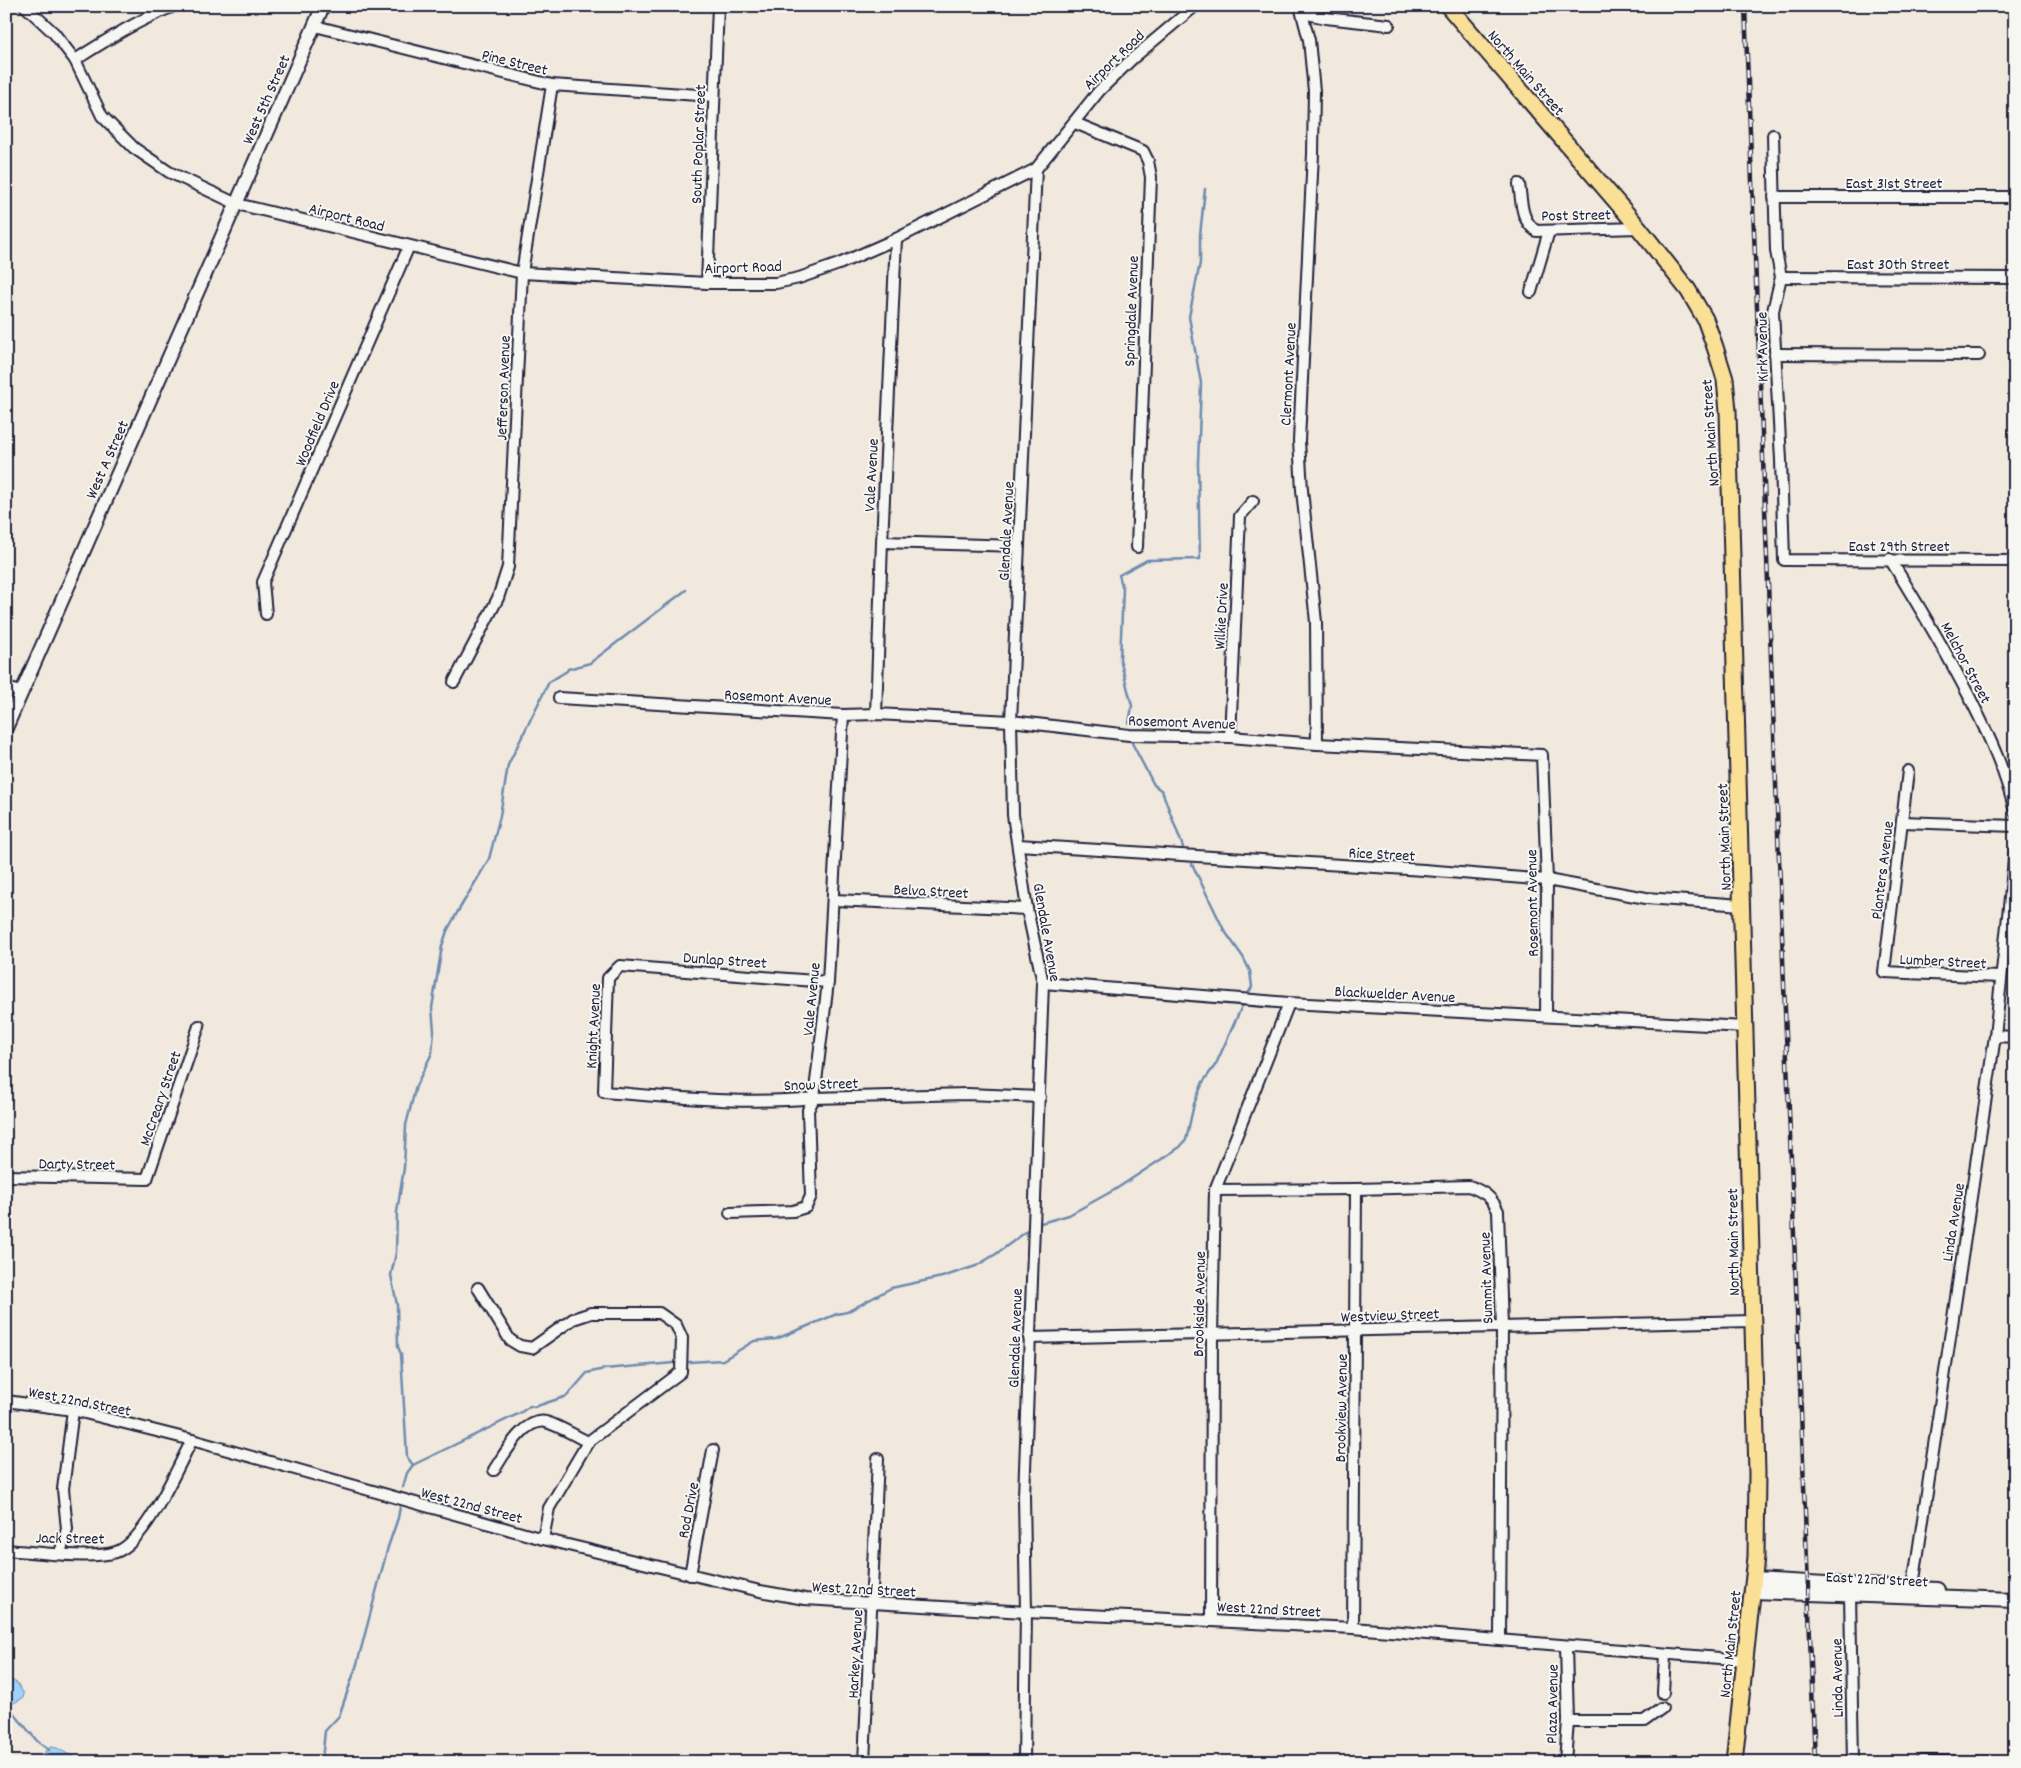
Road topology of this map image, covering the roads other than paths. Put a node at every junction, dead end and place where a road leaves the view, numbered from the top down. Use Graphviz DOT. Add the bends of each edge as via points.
graph roads {
  1 [pos="25,6"];
  2 [pos="174,6"];
  3 [pos="323,6"];
  4 [pos="718,6"];
  5 [pos="1194,6"];
  6 [pos="1448,6"];
  7 [pos="1301,10"];
  8 [pos="1389,25"];
  9 [pos="314,26"];
  10 [pos="75,60"];
  11 [pos="552,85"];
  12 [pos="713,96"];
  13 [pos="1074,122"];
  14 [pos="1773,135"];
  15 [pos="1036,169"];
  16 [pos="1519,184"];
  17 [pos="1774,197"];
  18 [pos="2015,197"];
  19 [pos="236,204"];
  20 [pos="1639,228"];
  21 [pos="1549,231"];
  22 [pos="896,239"];
  23 [pos="409,246"];
  24 [pos="522,273"];
  25 [pos="1782,277"];
  26 [pos="2015,278"];
  27 [pos="707,283"];
  28 [pos="1531,292"];
  29 [pos="1775,354"];
  30 [pos="1979,355"];
  31 [pos="1253,501"];
  32 [pos="882,542"];
  33 [pos="1019,546"];
  34 [pos="1137,547"];
  35 [pos="1784,560"];
  36 [pos="1890,560"];
  37 [pos="2015,561"];
  38 [pos="266,614"];
  39 [pos="454,682"];
  40 [pos="6,688"];
  41 [pos="21,692"];
  42 [pos="559,698"];
  43 [pos="843,714"];
  44 [pos="876,714"];
  45 [pos="1011,720"];
  46 [pos="6,728"];
  47 [pos="1230,738"];
  48 [pos="1317,744"];
  49 [pos="1908,771"];
  50 [pos="2015,812"];
  51 [pos="1902,822"];
  52 [pos="2015,826"];
  53 [pos="1018,845"];
  54 [pos="2015,851"];
  55 [pos="1547,880"];
  56 [pos="834,900"];
  57 [pos="1742,905"];
  58 [pos="1026,909"];
  59 [pos="620,966"];
  60 [pos="1884,972"];
  61 [pos="2000,978"];
  62 [pos="828,982"];
  63 [pos="1043,983"];
  64 [pos="1290,1003"];
  65 [pos="1546,1016"];
  66 [pos="199,1026"];
  67 [pos="1745,1027"];
  68 [pos="1995,1036"];
  69 [pos="2015,1038"];
  70 [pos="604,1092"];
  71 [pos="1040,1097"];
  72 [pos="814,1098"];
  73 [pos="7,1176"];
  74 [pos="147,1179"];
  75 [pos="6,1188"];
  76 [pos="1356,1189"];
  77 [pos="1215,1190"];
  78 [pos="730,1213"];
  79 [pos="478,1288"];
  80 [pos="1752,1322"];
  81 [pos="1502,1326"];
  82 [pos="1356,1330"];
  83 [pos="1212,1335"];
  84 [pos="1029,1338"];
  85 [pos="6,1401"];
  86 [pos="73,1410"];
  87 [pos="192,1440"];
  88 [pos="588,1442"];
  89 [pos="713,1450"];
  90 [pos="878,1458"];
  91 [pos="494,1470"];
  92 [pos="543,1539"];
  93 [pos="6,1550"];
  94 [pos="60,1553"];
  95 [pos="690,1575"];
  96 [pos="1753,1585"];
  97 [pos="1912,1592"];
  98 [pos="1850,1594"];
  99 [pos="2015,1600"];
  100 [pos="872,1603"];
  101 [pos="1026,1612"];
  102 [pos="1211,1620"];
  103 [pos="1353,1628"];
  104 [pos="1500,1639"];
  105 [pos="1566,1646"];
  106 [pos="1665,1654"];
  107 [pos="1744,1660"];
  108 [pos="1663,1693"];
  109 [pos="1662,1708"];
  110 [pos="1568,1721"];
  111 [pos="1921,1761"];
  112 [pos="864,1762"];
  113 [pos="1024,1762"];
  114 [pos="1564,1762"];
  115 [pos="1734,1762"];
  116 [pos="1853,1762"];
  117 [pos="1991,1762"];
  1 -- 10 [label="street, Airport Road" via="54,33"];
  2 -- 10 [label="street" via="121,30"];
  3 -- 9 [label="street, West 5th Street"];
  4 -- 12 [label="street, South Poplar Street"];
  5 -- 13 [label="street, Airport Road" via="1099,91"];
  6 -- 20 [label="main road, North Main Street"];
  7 -- 8 [label="street" via="1326,18"];
  7 -- 48 [label="street, Clermont Avenue" via="1313,64 1314,108 1299,441 1316,622"];
  9 -- 11 [label="street, Pine Street"];
  9 -- 19 [label="street, West 5th Street"];
  10 -- 19 [label="street, Airport Road" via="102,116 134,148 169,172"];
  11 -- 12 [label="street, Pine Street"];
  11 -- 24 [label="street, Jefferson Avenue"];
  12 -- 27 [label="street, South Poplar Street"];
  13 -- 15 [label="street, Airport Road"];
  13 -- 34 [label="street, Springdale Avenue" via="1143,152 1150,169"];
  14 -- 17 [label="street, Kirk Avenue"];
  15 -- 22 [label="street, Airport Road"];
  15 -- 33 [label="street, Glendale Avenue"];
  16 -- 21 [label="street, Post Street" via="1528,225 1536,231"];
  17 -- 18 [label="street, East 31st Street"];
  17 -- 25 [label="street, Kirk Avenue" via="1776,251"];
  19 -- 23 [label="street, Airport Road"];
  19 -- 41 [label="street, West A Street"];
  20 -- 21 [label="street, Post Street"];
  20 -- 57 [label="main road, North Main Street" via="1688,290 1705,319 1725,379"];
  21 -- 28 [label="street"];
  22 -- 27 [label="street, Airport Road" via="800,278 776,283"];
  22 -- 32 [label="street, Vale Avenue"];
  23 -- 24 [label="street, Airport Road"];
  23 -- 38 [label="street, Woodfield Drive" via="263,582"];
  24 -- 27 [label="street, Airport Road"];
  24 -- 39 [label="street, Jefferson Avenue" via="508,568 498,598"];
  25 -- 26 [label="street, East 30th Street"];
  25 -- 29 [label="street, Kirk Avenue" via="1773,311"];
  29 -- 30 [label="street"];
  29 -- 35 [label="street, Kirk Avenue"];
  31 -- 47 [label="street, Wilkie Drive" via="1240,516"];
  32 -- 33 [label="street"];
  32 -- 44 [label="street, Vale Avenue"];
  33 -- 45 [label="street, Glendale Avenue"];
  35 -- 36 [label="street, East 29th Street"];
  36 -- 37 [label="street, East 29th Street"];
  36 -- 50 [label="street, Melchor Street" via="1952,663 1984,727 2003,769"];
  40 -- 41 [label="street"];
  41 -- 46 [label="street, West A Street"];
  42 -- 43 [label="street, Rosemont Avenue"];
  43 -- 44 [label="street, Rosemont Avenue"];
  43 -- 56 [label="street, Vale Avenue"];
  44 -- 45 [label="street, Rosemont Avenue"];
  45 -- 47 [label="street, Rosemont Avenue" via="1129,735"];
  45 -- 53 [label="street, Glendale Avenue" via="1013,815"];
  47 -- 48 [label="street, Rosemont Avenue"];
  48 -- 55 [label="street, Rosemont Avenue" via="1542,755"];
  49 -- 51 [label="street, Planters Avenue"];
  51 -- 52 [label="street"];
  51 -- 60 [label="street, Planters Avenue"];
  53 -- 55 [label="street, Rice Street"];
  53 -- 58 [label="street, Glendale Avenue"];
  54 -- 61 [label="street, Linda Avenue"];
  55 -- 57 [label="street, Rice Street" via="1646,898"];
  55 -- 65 [label="street, Rosemont Avenue"];
  56 -- 58 [label="street, Belva Street"];
  56 -- 62 [label="street, Vale Avenue"];
  57 -- 67 [label="main road, North Main Street"];
  58 -- 63 [label="street, Glendale Avenue"];
  59 -- 62 [label="street, Dunlap Street"];
  59 -- 70 [label="street, Knight Avenue" via="608,978"];
  60 -- 61 [label="street, Lumber Street"];
  61 -- 68 [label="street, Linda Avenue"];
  62 -- 72 [label="street, Vale Avenue"];
  63 -- 64 [label="street, Blackwelder Avenue"];
  63 -- 71 [label="street, Glendale Avenue"];
  64 -- 65 [label="street, Blackwelder Avenue"];
  64 -- 77 [label="street, Brookside Avenue"];
  65 -- 67 [label="street, Blackwelder Avenue"];
  66 -- 74 [label="street, McCreary Street"];
  67 -- 80 [label="main road, North Main Street"];
  68 -- 69 [label="street"];
  68 -- 97 [label="street, Linda Avenue"];
  70 -- 72 [label="street, Snow Street" via="698,1098"];
  71 -- 72 [label="street, Snow Street" via="967,1094"];
  71 -- 84 [label="street, Glendale Avenue"];
  72 -- 78 [label="street, Vale Avenue" via="808,1110 811,1196 806,1207 794,1211"];
  73 -- 74 [label="street, Darty Street"];
  73 -- 75 [label="street"];
  76 -- 77 [label="street, Summit Avenue"];
  76 -- 81 [label="street, Summit Avenue" via="1469,1186 1493,1200 1498,1211"];
  76 -- 82 [label="street, Brookview Avenue"];
  77 -- 83 [label="street, Brookside Avenue"];
  79 -- 88 [label="street" via="510,1340 520,1346 532,1348 573,1319 591,1313 659,1313 676,1325 682,1338 681,1372"];
  80 -- 81 [label="street, Westview Street"];
  80 -- 96 [label="main road, North Main Street" via="1757,1473"];
  81 -- 82 [label="street, Westview Street"];
  81 -- 104 [label="street, Summit Avenue"];
  82 -- 83 [label="street, Westview Street"];
  82 -- 103 [label="street, Brookview Avenue"];
  83 -- 84 [label="street, Westview Street"];
  83 -- 102 [label="street, Brookside Avenue"];
  84 -- 101 [label="street, Glendale Avenue" via="1024,1496"];
  85 -- 86 [label="street, West 22nd Street"];
  86 -- 87 [label="street, West 22nd Street"];
  86 -- 94 [label="street" via="63,1489 67,1529"];
  87 -- 92 [label="street, West 22nd Street"];
  87 -- 94 [label="street, Jack Street" via="138,1537 118,1552 91,1555"];
  88 -- 91 [label="street" via="545,1422 532,1423 521,1432"];
  88 -- 92 [label="street" via="549,1508"];
  89 -- 95 [label="street, Rod Drive"];
  90 -- 100 [label="street, Harkey Avenue"];
  92 -- 95 [label="street, West 22nd Street"];
  93 -- 94 [label="street, Jack Street"];
  95 -- 100 [label="street, West 22nd Street" via="805,1599"];
  96 -- 97 [label="main road, East 22nd Street"];
  96 -- 98 [label="main road, East 22nd Street"];
  96 -- 107 [label="main road, North Main Street"];
  97 -- 98 [label="main road, East 22nd Street"];
  97 -- 99 [label="main road, East 22nd Street" via="1956,1600"];
  98 -- 116 [label="street, Linda Avenue"];
  100 -- 101 [label="street, West 22nd Street"];
  100 -- 112 [label="street, Harkey Avenue"];
  101 -- 102 [label="street, West 22nd Street"];
  101 -- 113 [label="street, Glendale Avenue"];
  102 -- 103 [label="street, West 22nd Street"];
  103 -- 104 [label="street, West 22nd Street"];
  104 -- 105 [label="street, West 22nd Street"];
  105 -- 106 [label="street, West 22nd Street"];
  105 -- 110 [label="street, Plaza Avenue"];
  106 -- 107 [label="street, West 22nd Street"];
  106 -- 108 [label="street"];
  107 -- 115 [label="main road, North Main Street"];
  109 -- 110 [label="street" via="1644,1721"];
  110 -- 114 [label="street, Plaza Avenue"];
  111 -- 117 [label="street"];
}
